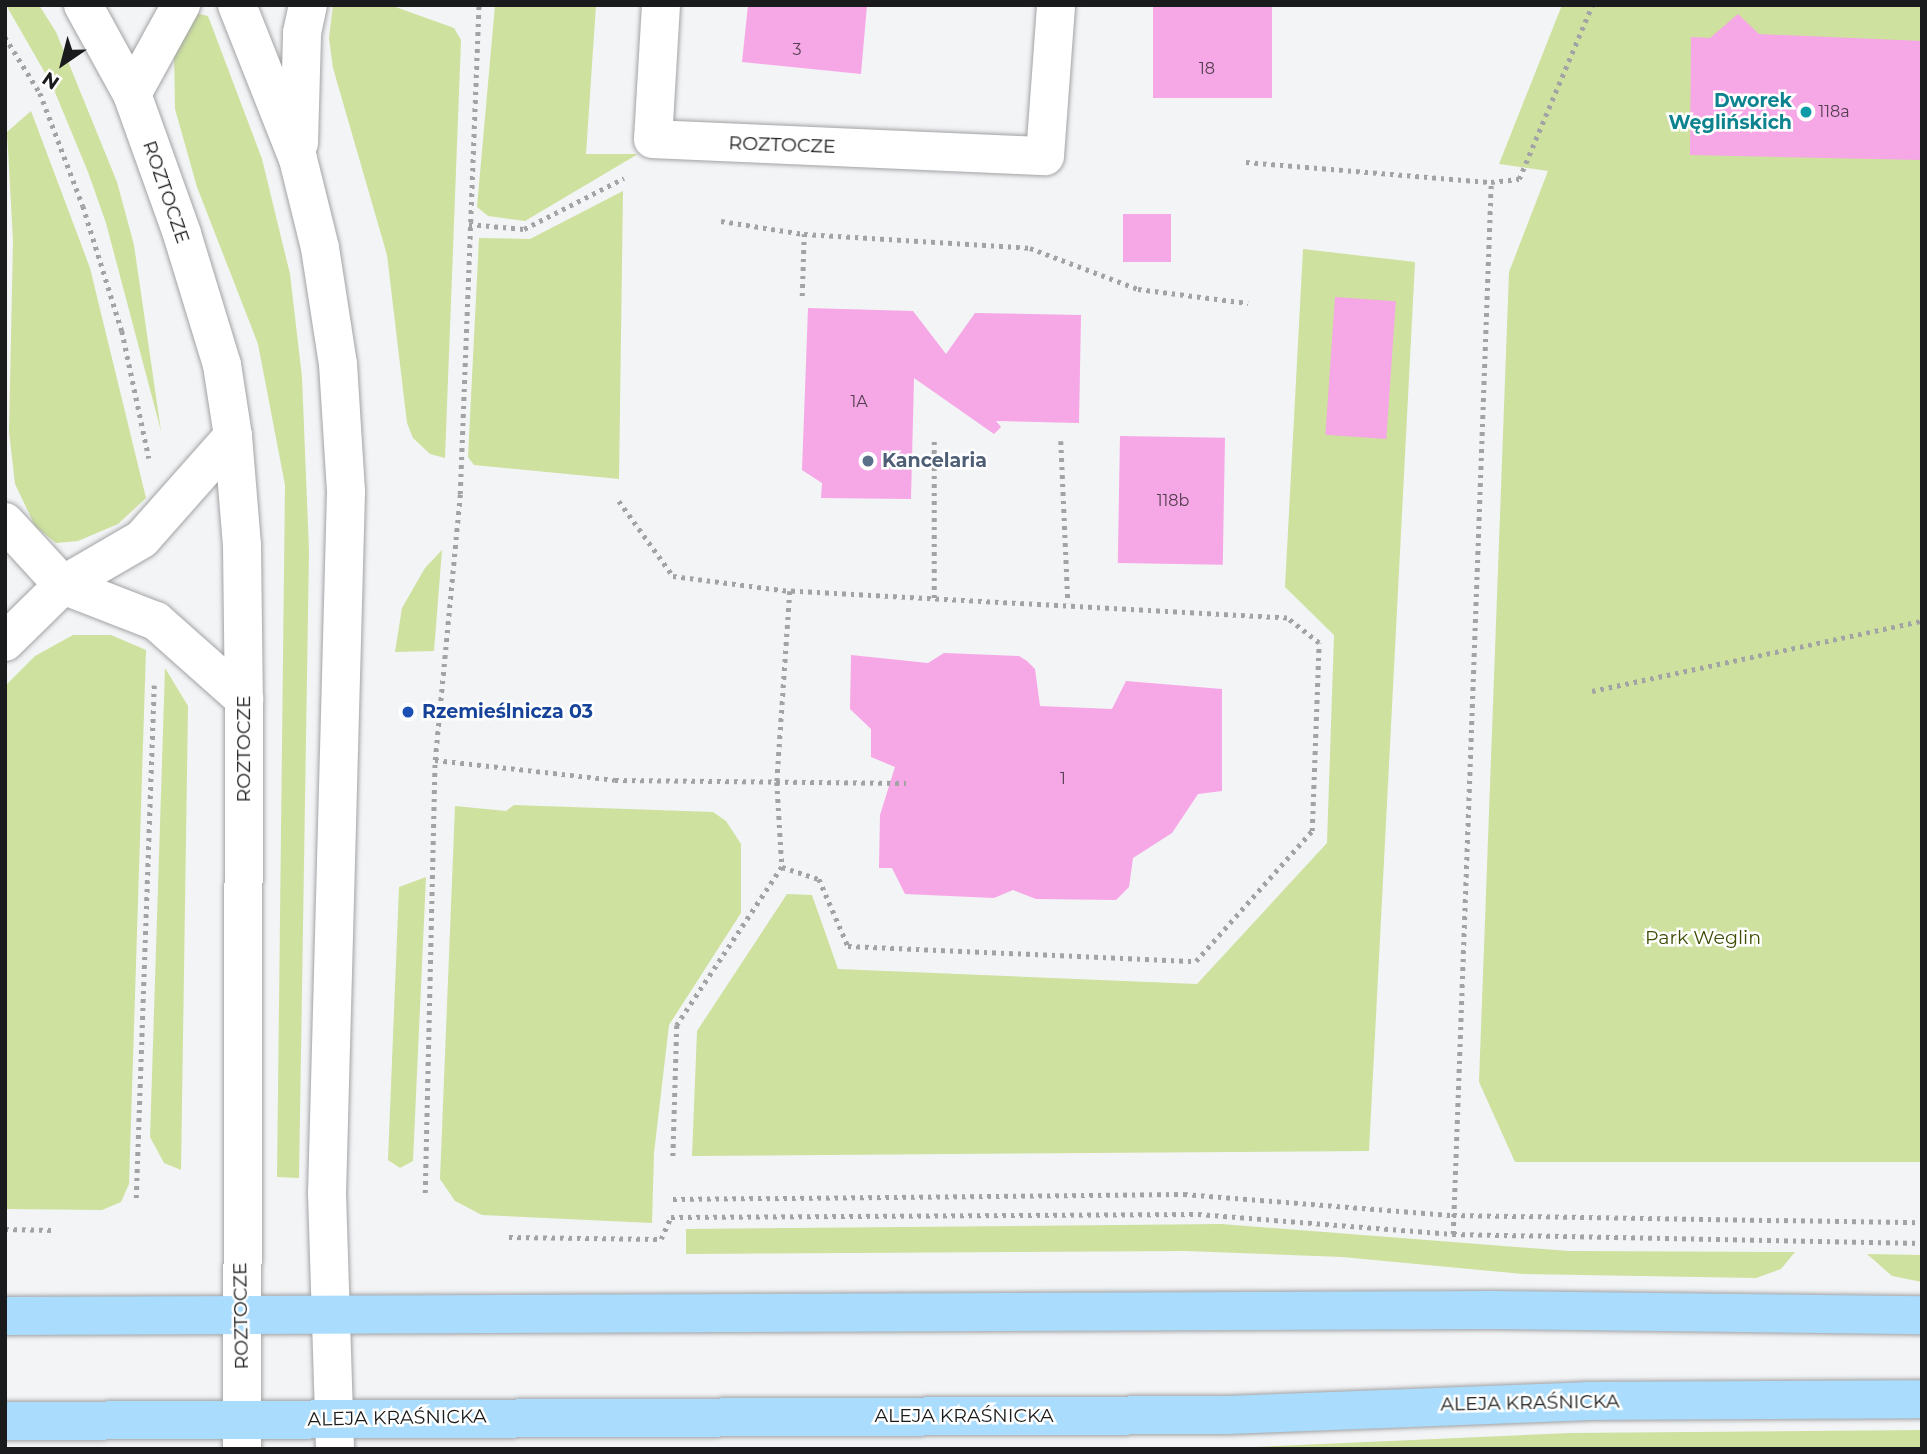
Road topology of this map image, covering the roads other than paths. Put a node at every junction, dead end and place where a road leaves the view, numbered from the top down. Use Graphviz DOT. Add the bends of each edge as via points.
graph roads {
  1 [pos="83,5"];
  2 [pos="181,5"];
  3 [pos="237,5"];
  4 [pos="308,5"];
  5 [pos="661,5"];
  6 [pos="1056,5"];
  7 [pos="132,94"];
  8 [pos="298,159"];
  9 [pos="233,436"];
  10 [pos="5,522"];
  11 [pos="63,585"];
  12 [pos="5,642"];
  13 [pos="244,699"];
  14 [pos="241,1314"];
  15 [pos="331,1314"];
  16 [pos="5,1315"];
  17 [pos="1922,1315"];
  18 [pos="1922,1399"];
  19 [pos="5,1421"];
  20 [pos="242,1434"];
  21 [pos="334,1434"];
  1 -- 7 [label="street, ROZTOCZE"];
  2 -- 7 [label="street"];
  3 -- 8 [label="street"];
  4 -- 8 [label="street" via="302,33"];
  5 -- 6 [label="street, ROZTOCZE" via="653,139 1045,156"];
  7 -- 9 [label="street, ROZTOCZE" via="222,365"];
  8 -- 15 [label="street" via="320,247 338,364 346,492 327,1193"];
  9 -- 11 [label="street" via="142,539"];
  9 -- 13 [label="street, ROZTOCZE" via="242,546"];
  10 -- 11 [label="street"];
  11 -- 12 [label="street"];
  11 -- 13 [label="street" via="156,621"];
  13 -- 14 [label="street, ROZTOCZE"];
  14 -- 15 [label="main road"];
  14 -- 16 [label="main road"];
  14 -- 20 [label="street, ROZTOCZE"];
  15 -- 17 [label="main road" via="1493,1310"];
  15 -- 21 [label="street"];
  18 -- 21 [label="main road, ALEJA KRAŚNICKA" via="1586,1401"];
  19 -- 20 [label="main road, ALEJA KRAŚNICKA"];
  20 -- 21 [label="main road, ALEJA KRAŚNICKA"];
}
